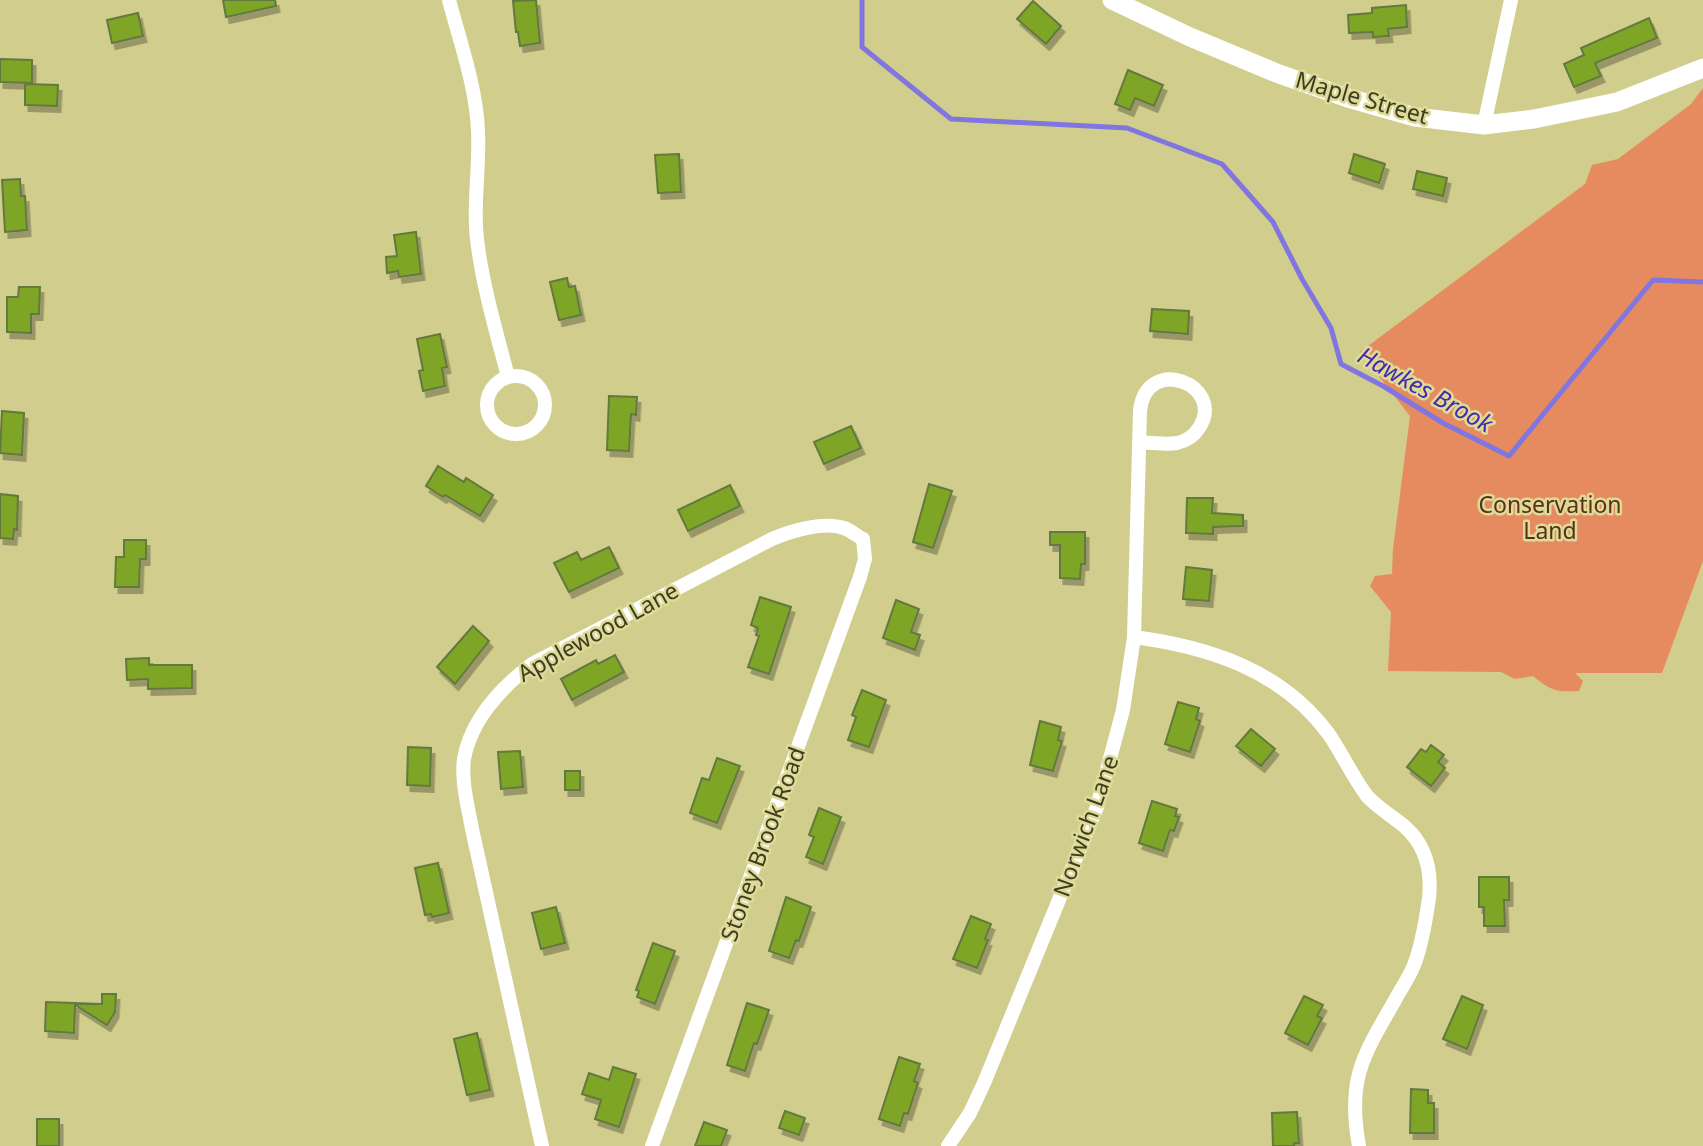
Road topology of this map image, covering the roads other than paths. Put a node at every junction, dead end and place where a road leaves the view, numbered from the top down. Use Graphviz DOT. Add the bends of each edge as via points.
graph roads {
  1 [pos="449,0"];
  2 [pos="1112,0"];
  3 [pos="1511,0"];
  4 [pos="1703,68"];
  5 [pos="1484,125"];
  6 [pos="508,377"];
  7 [pos="1139,442"];
  8 [pos="863,539"];
  9 [pos="1134,637"];
  10 [pos="542,1146"];
  11 [pos="652,1146"];
  12 [pos="948,1146"];
  13 [pos="1359,1146"];
  1 -- 6 [label="street" via="476,110 478,247"];
  2 -- 5 [label="street, Maple Street" via="1279,74 1348,98 1415,117"];
  3 -- 5 [label="street"];
  4 -- 5 [label="street, Maple Street" via="1617,102"];
  6 -- 6 [label="street" via="490,391 488,413 502,430 524,433 541,420 544,398 530,380"];
  7 -- 7 [label="street, Norwich Lane" via="1140,405 1150,387 1176,379 1194,388 1204,413 1197,432 1179,443"];
  7 -- 9 [label="street, Norwich Lane"];
  8 -- 10 [label="street, Applewood Lane" via="842,527 817,527 772,539 532,664 512,680 480,719 464,760 464,782"];
  8 -- 11 [label="street, Stoney Brook Road" via="865,559 855,595"];
  9 -- 12 [label="street, Norwich Lane" via="1123,710 1097,807 984,1083"];
  9 -- 13 [label="street" via="1186,646 1266,676 1326,732 1368,797 1404,826 1424,852 1430,883 1417,955 1362,1060 1355,1083"];
}
